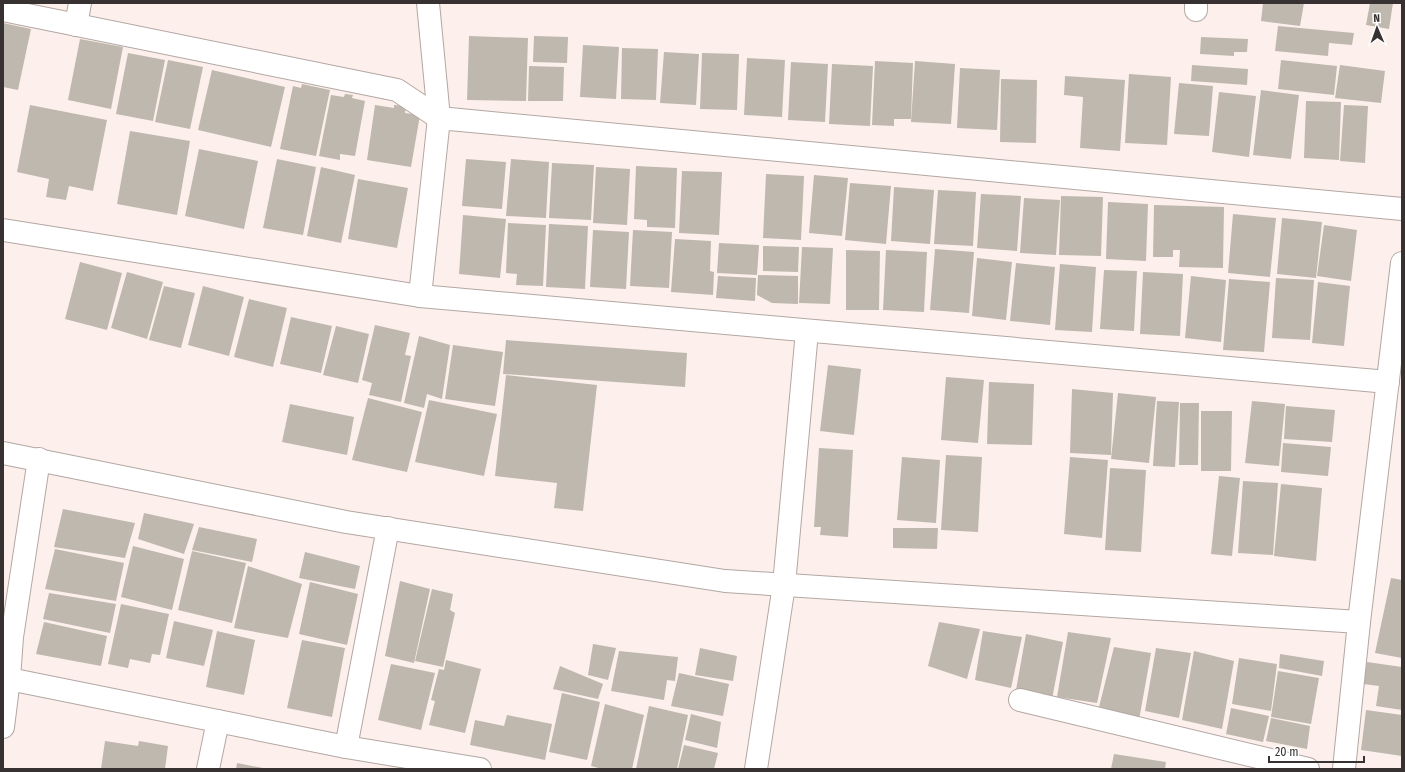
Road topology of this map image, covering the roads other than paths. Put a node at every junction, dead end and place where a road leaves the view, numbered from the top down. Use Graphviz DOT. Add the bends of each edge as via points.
graph roads {
  1 [pos="80,3"];
  2 [pos="428,3"];
  3 [pos="3,10"];
  4 [pos="76,25"];
  5 [pos="439,118"];
  6 [pos="1402,208"];
  7 [pos="3,230"];
  8 [pos="1402,263"];
  9 [pos="420,296"];
  10 [pos="807,331"];
  11 [pos="1388,382"];
  12 [pos="3,453"];
  13 [pos="39,459"];
  14 [pos="388,528"];
  15 [pos="784,585"];
  16 [pos="1359,622"];
  17 [pos="9,678"];
  18 [pos="1020,700"];
  19 [pos="218,721"];
  20 [pos="3,727"];
  21 [pos="346,747"];
  22 [pos="208,769"];
  23 [pos="480,769"];
  24 [pos="756,769"];
  25 [pos="1308,769"];
  26 [pos="1344,769"];
  1 -- 4 [label="street"];
  2 -- 5 [label="street"];
  3 -- 4 [label="street"];
  4 -- 5 [label="street" via="397,90"];
  5 -- 6 [label="street"];
  5 -- 9 [label="street"];
  7 -- 9 [label="street"];
  8 -- 11 [label="street"];
  9 -- 10 [label="street"];
  10 -- 11 [label="street"];
  10 -- 15 [label="street"];
  11 -- 16 [label="street"];
  12 -- 13 [label="street"];
  13 -- 14 [label="street" via="346,522"];
  13 -- 17 [label="street" via="12,637"];
  14 -- 15 [label="street" via="725,581"];
  14 -- 21 [label="street"];
  15 -- 16 [label="street"];
  15 -- 24 [label="street"];
  16 -- 26 [label="street"];
  17 -- 19 [label="street"];
  17 -- 20 [label="street"];
  18 -- 25 [label="street"];
  19 -- 21 [label="street"];
  19 -- 22 [label="street"];
  21 -- 23 [label="street"];
}
